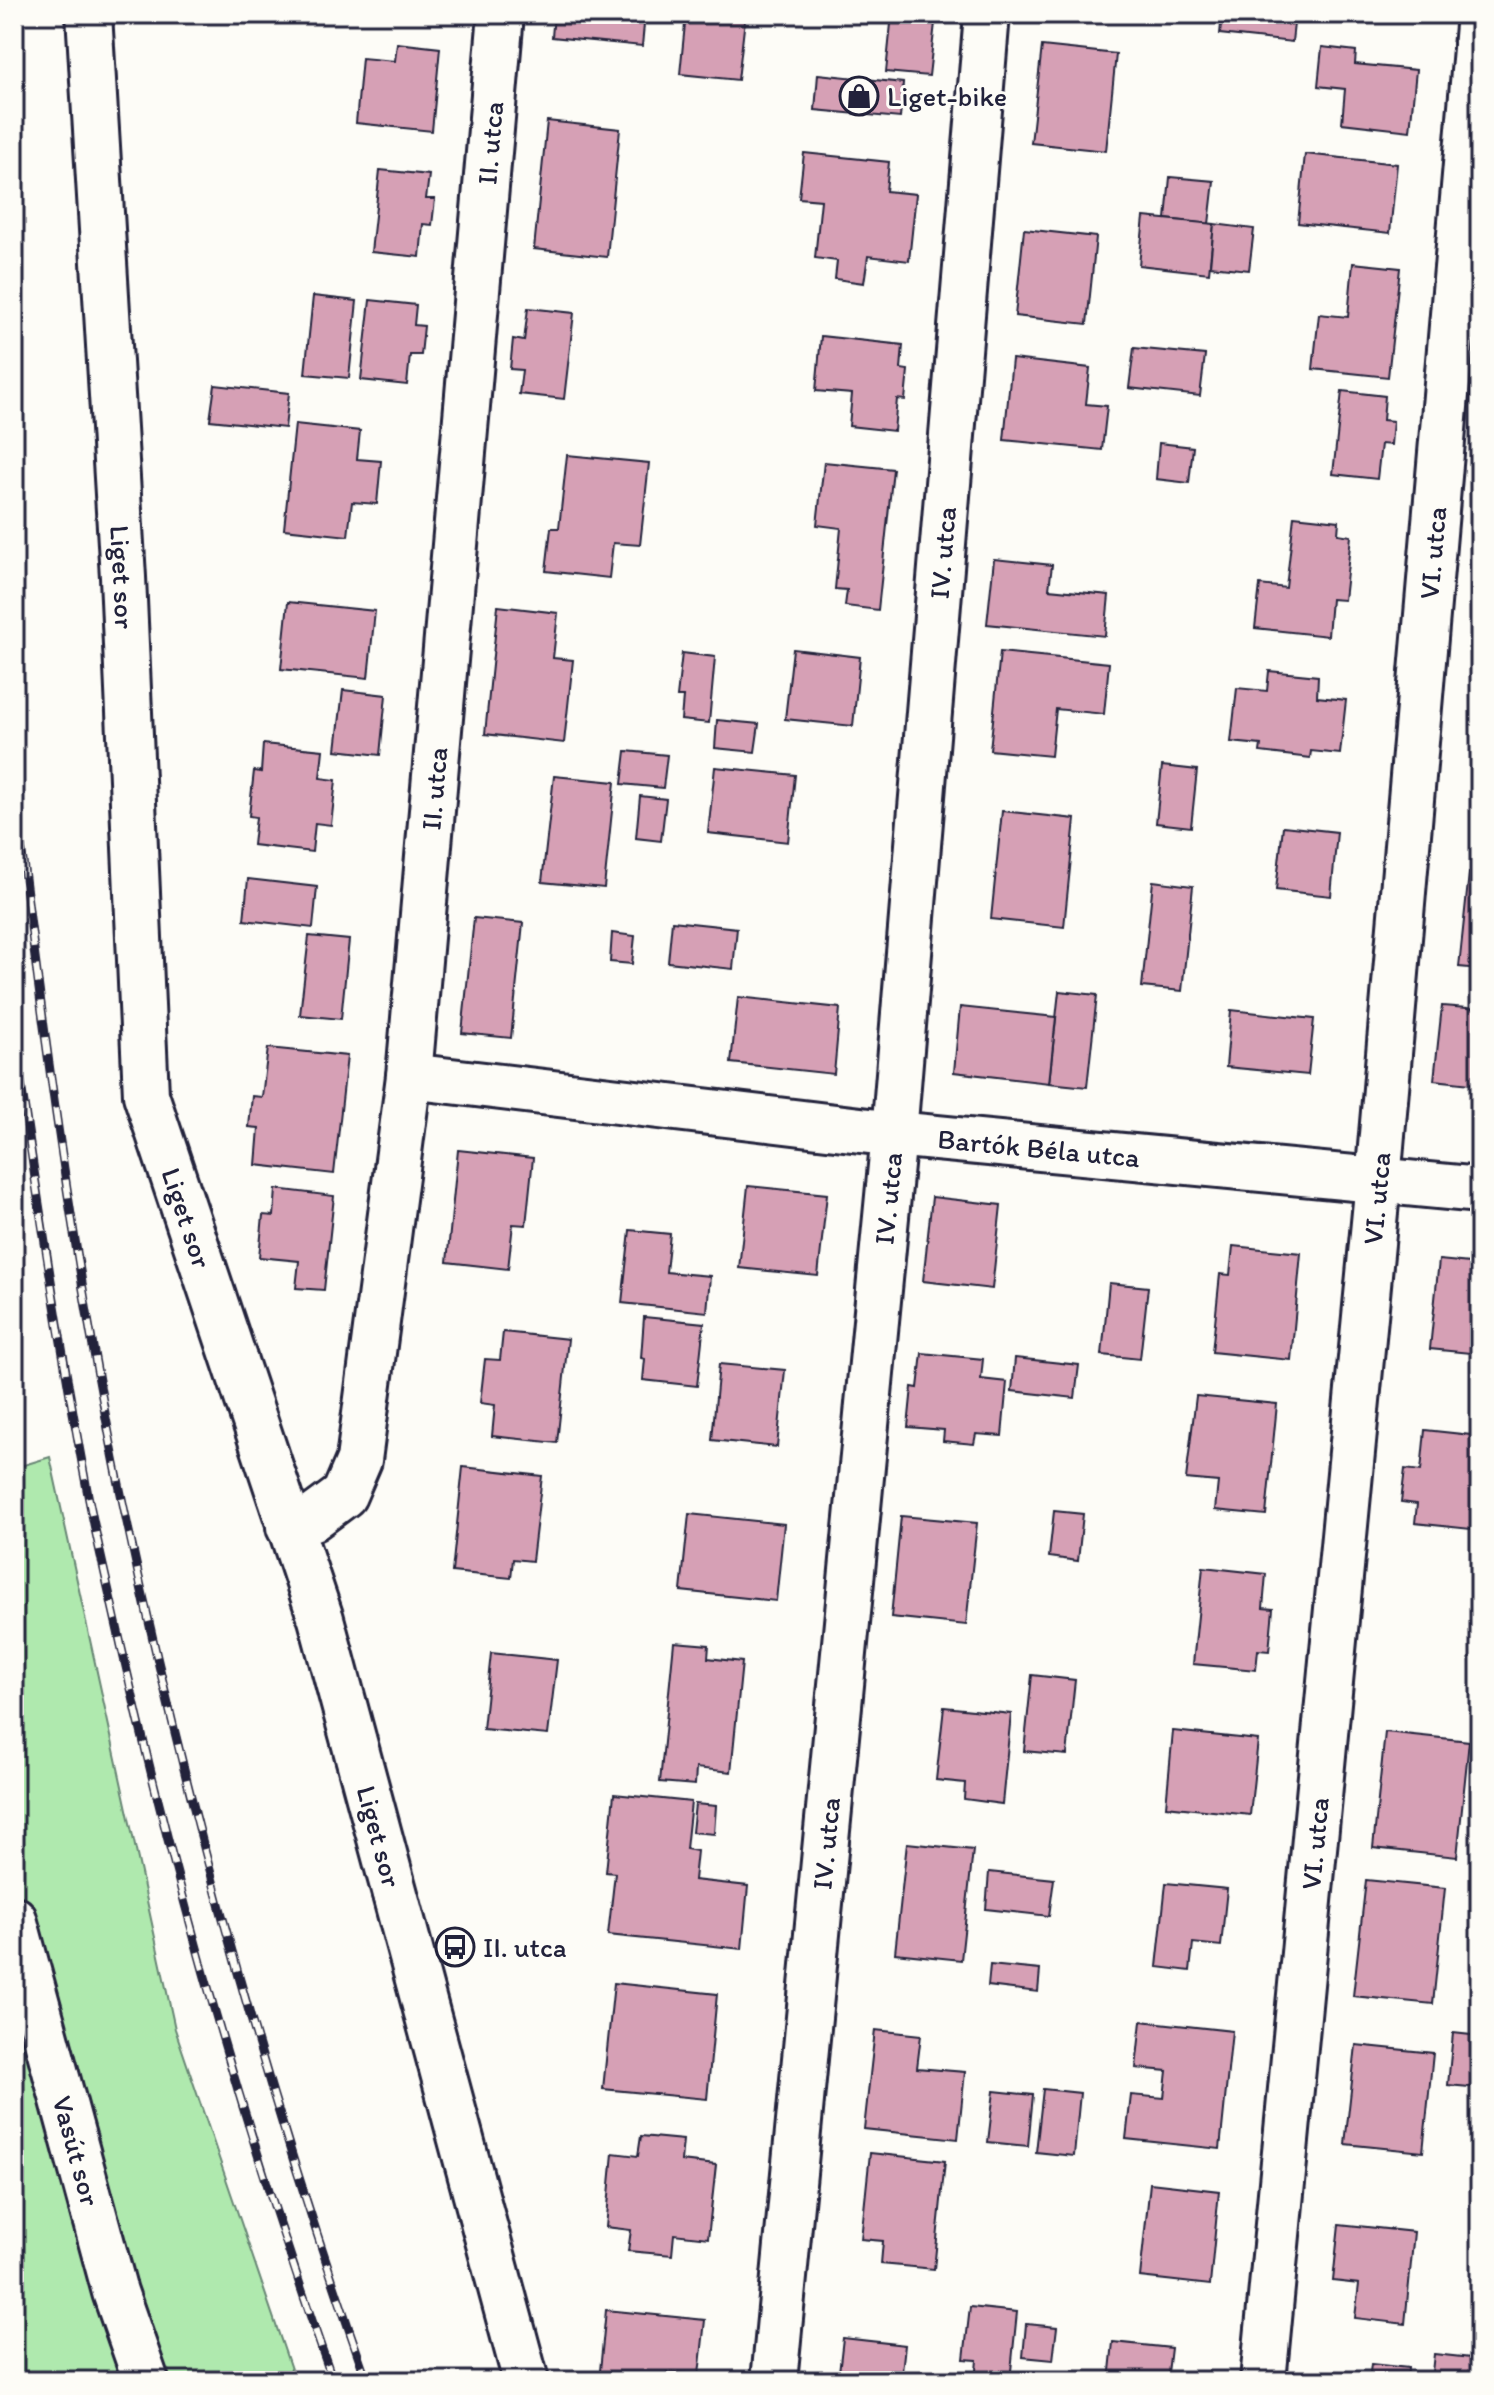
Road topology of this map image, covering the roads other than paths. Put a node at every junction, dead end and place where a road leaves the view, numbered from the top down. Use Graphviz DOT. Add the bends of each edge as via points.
graph roads {
  1 [pos="89,14"];
  2 [pos="501,14"];
  3 [pos="987,14"];
  4 [pos="1479,14"];
  5 [pos="409,1076"];
  6 [pos="894,1134"];
  7 [pos="1378,1181"];
  8 [pos="1480,1190"];
  9 [pos="289,1527"];
  10 [pos="14,1919"];
  11 [pos="146,2381"];
  12 [pos="526,2381"];
  13 [pos="774,2381"];
  14 [pos="1263,2381"];
  1 -- 9 [label="street, Liget sor" via="123,577 146,1095"];
  2 -- 5 [label="street, II. utca"];
  3 -- 6 [label="street, IV. utca"];
  4 -- 7 [label="street, VI. utca"];
  5 -- 6 [label="street, Bartók Béla utca"];
  5 -- 9 [label="street, II. utca" via="359,1460 344,1495 313,1518"];
  6 -- 7 [label="street, Bartók Béla utca"];
  6 -- 13 [label="street, IV. utca"];
  7 -- 8 [label="street, Bartók Béla utca"];
  7 -- 14 [label="street, VI. utca"];
  9 -- 12 [label="street, Liget sor" via="321,1619"];
  10 -- 11 [label="street, Vasút sor" via="115,2292"];
}
